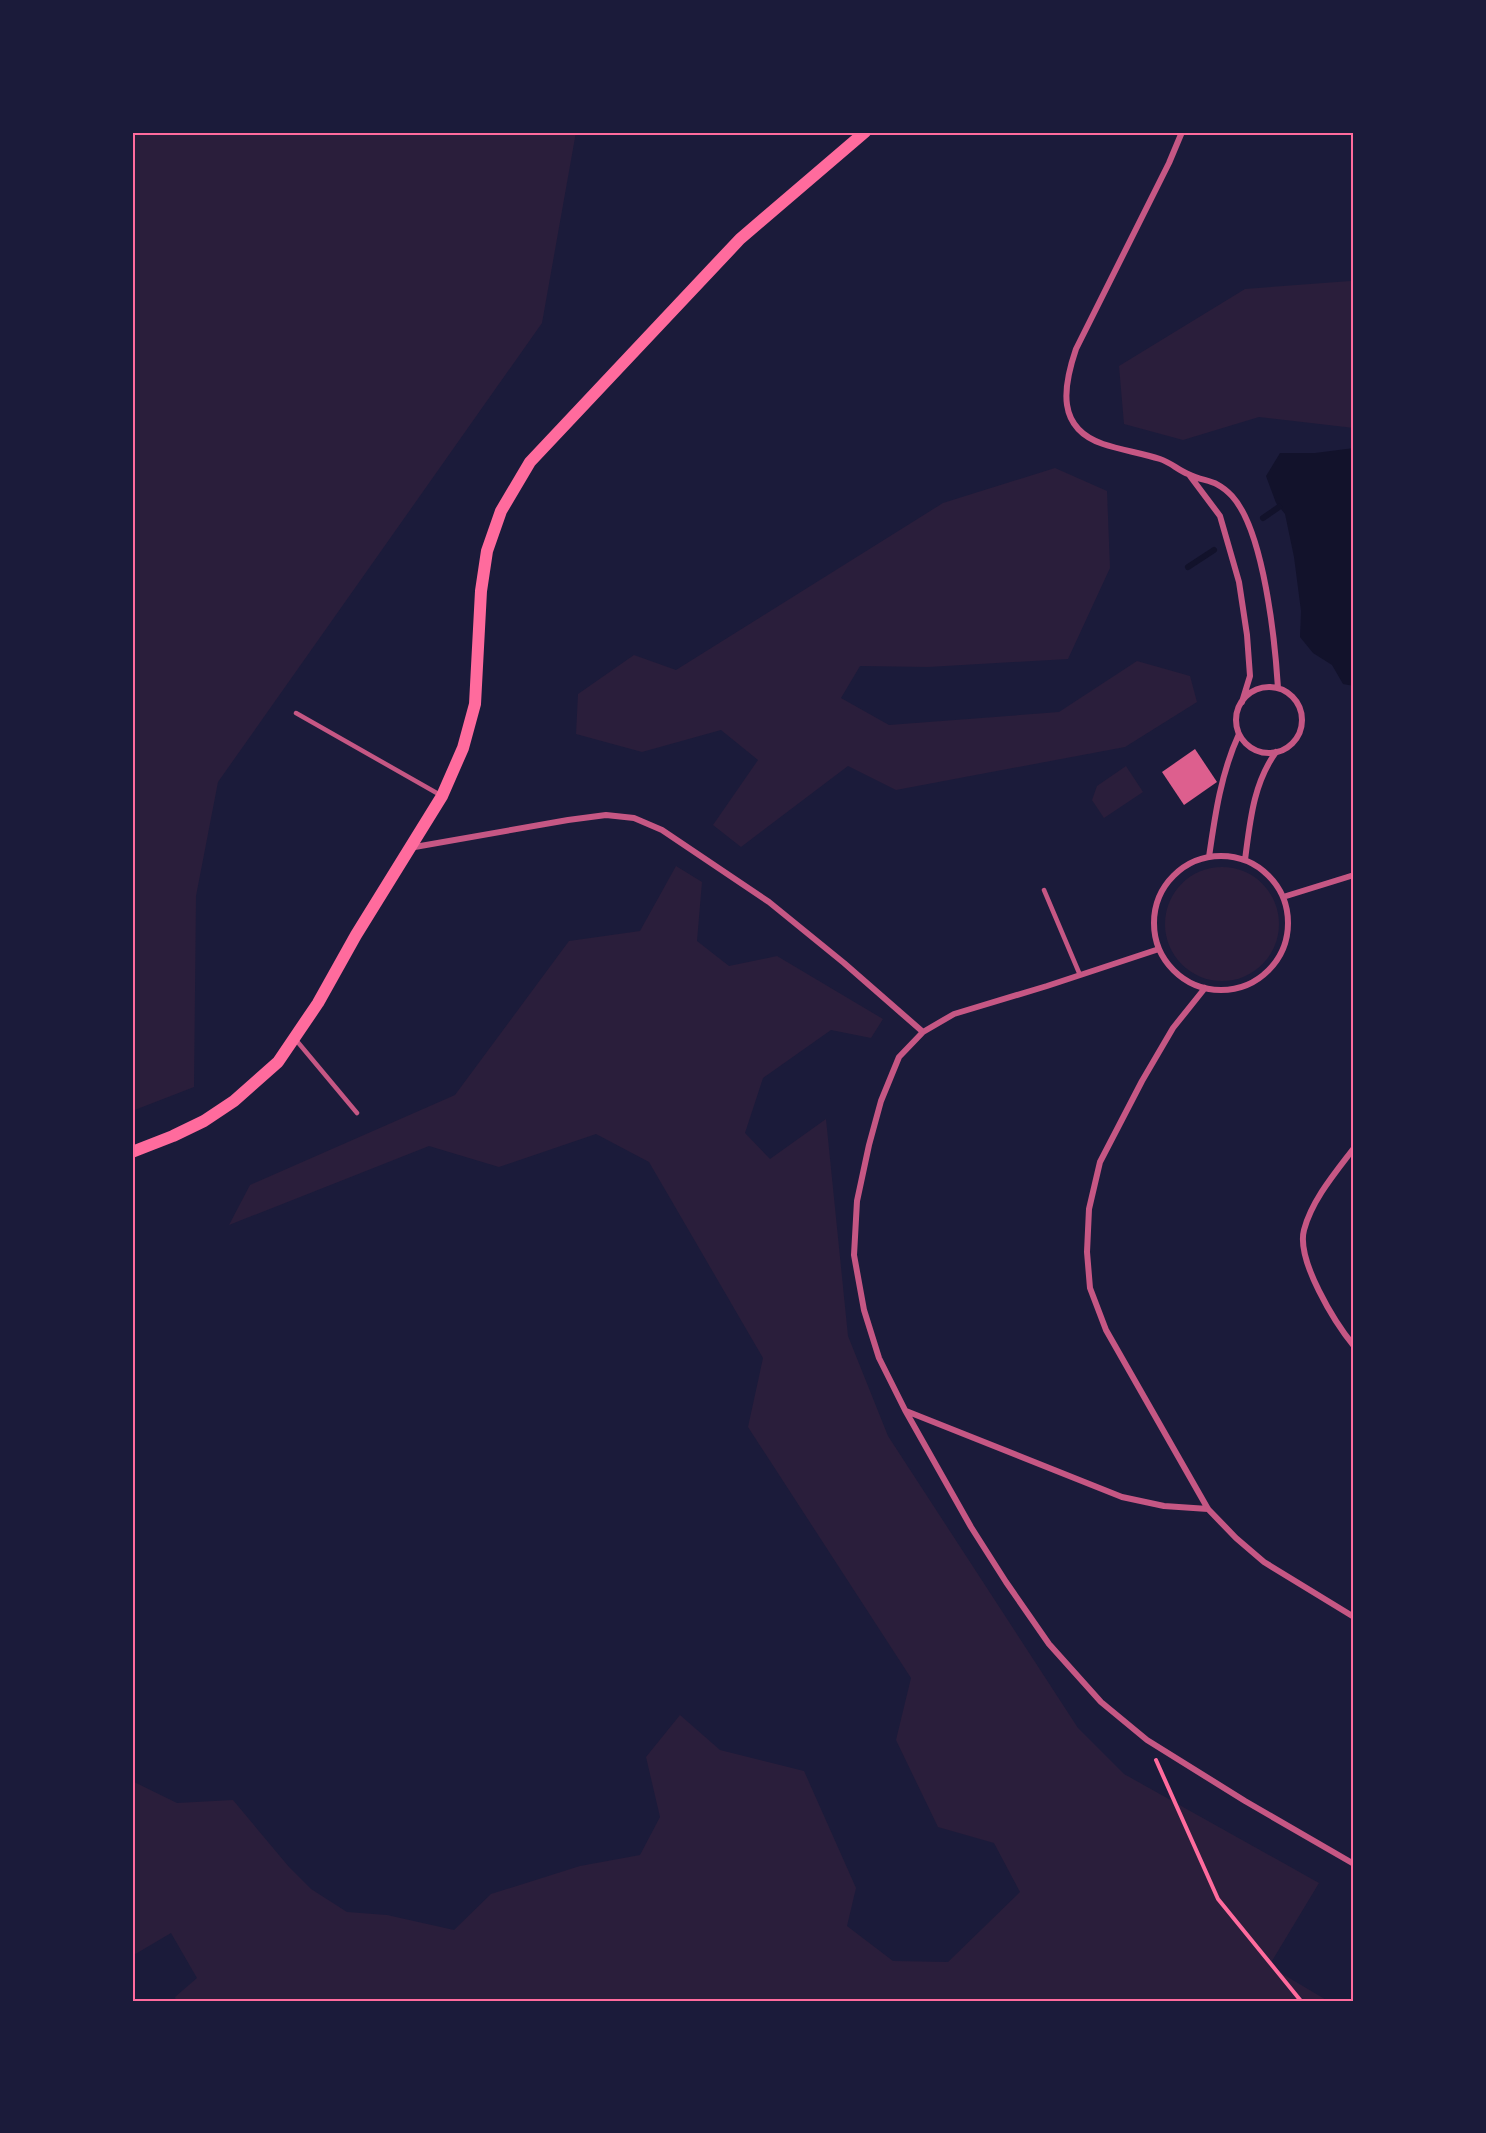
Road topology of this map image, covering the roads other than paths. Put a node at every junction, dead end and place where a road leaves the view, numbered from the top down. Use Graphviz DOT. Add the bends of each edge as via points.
graph roads {
  1 [pos="865,132"];
  2 [pos="1182,132"];
  3 [pos="1189,475"];
  4 [pos="1278,688"];
  5 [pos="1242,702"];
  6 [pos="296,713"];
  7 [pos="1239,734"];
  8 [pos="1276,753"];
  9 [pos="442,796"];
  10 [pos="409,848"];
  11 [pos="1209,857"];
  12 [pos="1245,860"];
  13 [pos="1354,875"];
  14 [pos="1044,890"];
  15 [pos="1283,897"];
  16 [pos="1159,948"];
  17 [pos="1080,975"];
  18 [pos="1205,988"];
  19 [pos="922,1032"];
  20 [pos="294,1038"];
  21 [pos="357,1113"];
  22 [pos="1354,1148"];
  23 [pos="132,1152"];
  24 [pos="1354,1346"];
  25 [pos="905,1410"];
  26 [pos="1208,1509"];
  27 [pos="1354,1617"];
  28 [pos="1354,1864"];
  1 -- 9 [label="main road" via="740,239 530,462 501,511 487,551 475,704 463,748"];
  2 -- 3 [label="street" via="1076,349 1067,373 1065,400 1070,418 1083,434 1102,444 1162,459"];
  3 -- 4 [label="street" via="1216,482 1233,497 1246,521 1263,574"];
  3 -- 5 [label="street" via="1220,516 1239,582 1250,676"];
  4 -- 5 [label="street" via="1257,689"];
  4 -- 8 [label="street" via="1295,699 1302,723 1295,741"];
  5 -- 7 [label="street" via="1236,723"];
  6 -- 9 [label="lane"];
  7 -- 8 [label="street" via="1254,750"];
  7 -- 11 [label="street" via="1218,797"];
  8 -- 12 [label="street" via="1259,782"];
  9 -- 10 [label="main road"];
  10 -- 19 [label="street" via="568,820 606,815 634,818 662,830 769,902"];
  10 -- 20 [label="main road"];
  11 -- 12 [label="street"];
  11 -- 16 [label="street" via="1180,870 1160,895 1154,915"];
  12 -- 15 [label="street" via="1274,881"];
  13 -- 15 [label="street"];
  14 -- 17 [label="lane"];
  15 -- 18 [label="street" via="1288,918 1278,958 1264,974 1246,985 1226,990"];
  16 -- 17 [label="street"];
  16 -- 18 [label="street" via="1174,971"];
  17 -- 19 [label="street" via="954,1014"];
  18 -- 26 [label="street" via="1173,1028 1100,1162 1089,1209 1087,1252 1090,1288 1106,1330"];
  19 -- 25 [label="street" via="899,1057 881,1101 857,1201 854,1255 864,1310 879,1358"];
  20 -- 21 [label="lane"];
  20 -- 23 [label="main road" via="278,1062 234,1101 204,1121"];
  22 -- 24 [label="street" via="1316,1202 1303,1232 1307,1262 1324,1302"];
  25 -- 26 [label="street" via="1122,1497 1164,1506"];
  25 -- 28 [label="street" via="1006,1582 1049,1644 1101,1702 1147,1740"];
  26 -- 27 [label="street" via="1264,1562"];
}
